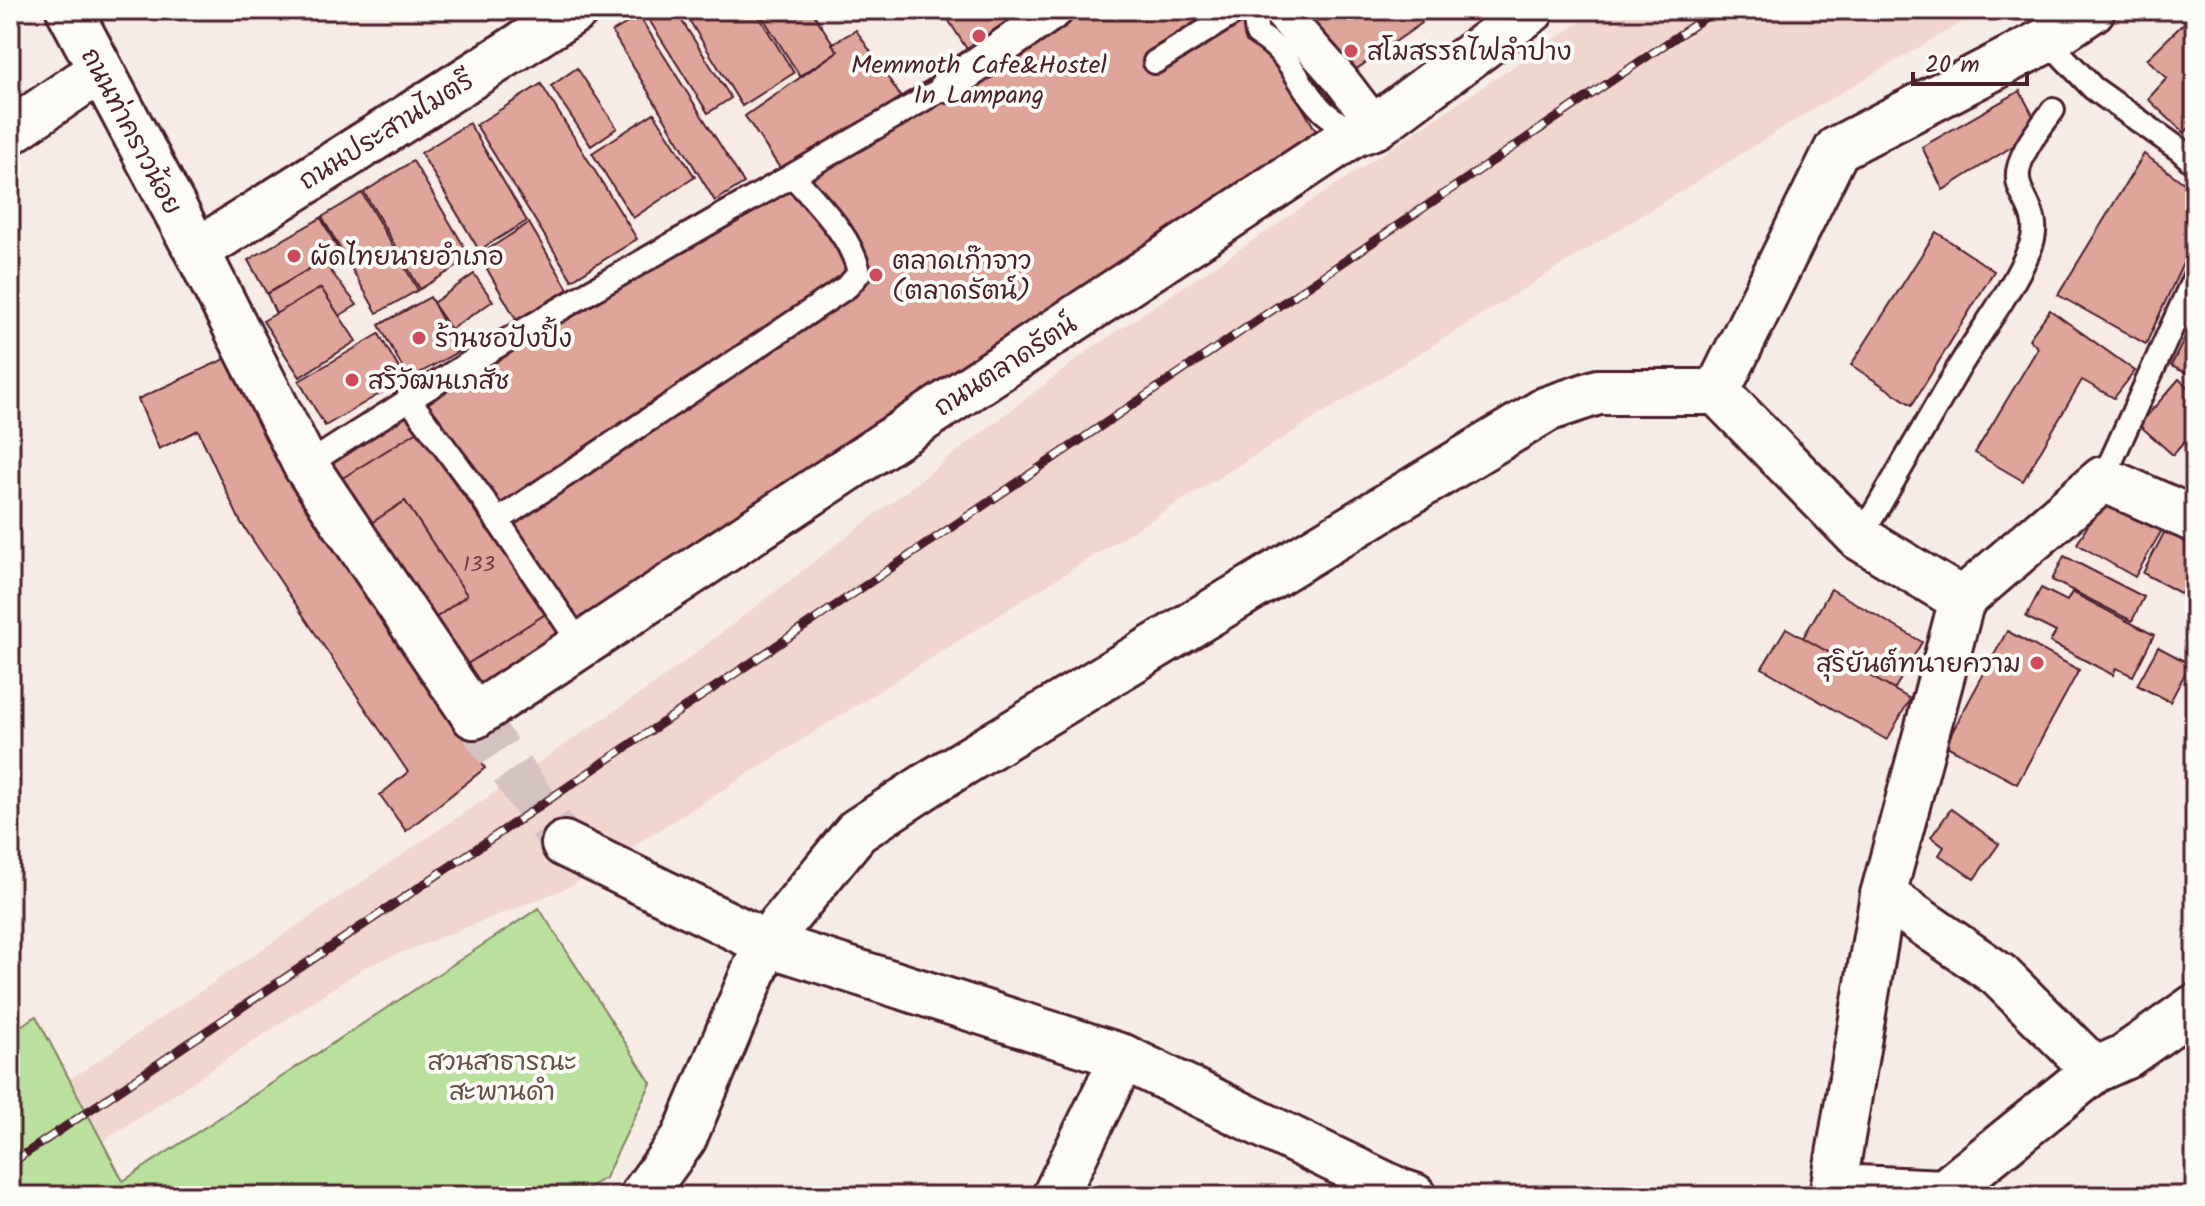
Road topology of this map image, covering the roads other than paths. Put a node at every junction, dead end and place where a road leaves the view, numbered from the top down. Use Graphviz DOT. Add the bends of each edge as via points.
graph roads {
  1 [pos="69,10"];
  2 [pos="576,10"];
  3 [pos="1056,10"];
  4 [pos="1239,10"];
  5 [pos="1279,10"];
  6 [pos="1532,10"];
  7 [pos="2092,10"];
  8 [pos="2047,40"];
  9 [pos="1155,62"];
  10 [pos="99,71"];
  11 [pos="948,85"];
  12 [pos="2053,110"];
  13 [pos="1365,130"];
  14 [pos="10,132"];
  15 [pos="2195,164"];
  16 [pos="794,177"];
  17 [pos="197,251"];
  18 [pos="2195,276"];
  19 [pos="1717,392"];
  20 [pos="408,398"];
  21 [pos="306,466"];
  22 [pos="2103,479"];
  23 [pos="2195,520"];
  24 [pos="497,521"];
  25 [pos="1860,538"];
  26 [pos="1962,600"];
  27 [pos="581,645"];
  28 [pos="474,716"];
  29 [pos="564,844"];
  30 [pos="1883,895"];
  31 [pos="766,943"];
  32 [pos="2195,1007"];
  33 [pos="1123,1057"];
  34 [pos="2095,1070"];
  35 [pos="1833,1191"];
  36 [pos="642,1196"];
  37 [pos="1055,1196"];
  38 [pos="1414,1196"];
  1 -- 10 [label="street, ถนนท่าคราวน้อย"];
  2 -- 17 [label="street, ถนนประสานไมตรี"];
  3 -- 11 [label="street"];
  4 -- 9 [label="lane"];
  4 -- 13 [label="lane" via="1254,13 1257,34 1290,62 1322,110"];
  5 -- 13 [label="street" via="1341,80"];
  6 -- 13 [label="street, ถนนตลาดรัตน์"];
  7 -- 8 [label="street"];
  8 -- 15 [label="lane" via="2093,88"];
  8 -- 19 [label="street" via="1837,149"];
  10 -- 14 [label="street"];
  10 -- 17 [label="street, ถนนท่าคราวน้อย"];
  11 -- 16 [label="lane"];
  12 -- 25 [label="lane" via="2018,168 2018,182 2036,221 2031,245"];
  13 -- 27 [label="street, ถนนตลาดรัตน์"];
  16 -- 20 [label="lane"];
  16 -- 24 [label="lane" via="857,258 859,273 854,280"];
  17 -- 21 [label="street, ถนนท่าคราวน้อย"];
  18 -- 22 [label="lane"];
  19 -- 25 [label="street"];
  19 -- 31 [label="street" via="1598,392 1547,409 857,831"];
  20 -- 21 [label="lane"];
  20 -- 24 [label="lane"];
  21 -- 28 [label="street, ถนนท่าคราวน้อย"];
  22 -- 23 [label="street"];
  22 -- 26 [label="street"];
  24 -- 27 [label="lane"];
  25 -- 26 [label="street"];
  26 -- 30 [label="street"];
  27 -- 28 [label="street, ถนนตลาดรัตน์"];
  29 -- 31 [label="street"];
  30 -- 34 [label="street" via="1999,975"];
  30 -- 35 [label="street"];
  31 -- 33 [label="street"];
  31 -- 36 [label="street" via="684,1138"];
  32 -- 34 [label="street" via="2124,1057"];
  33 -- 37 [label="street"];
  33 -- 38 [label="street"];
  34 -- 35 [label="street" via="1944,1192"];
}
